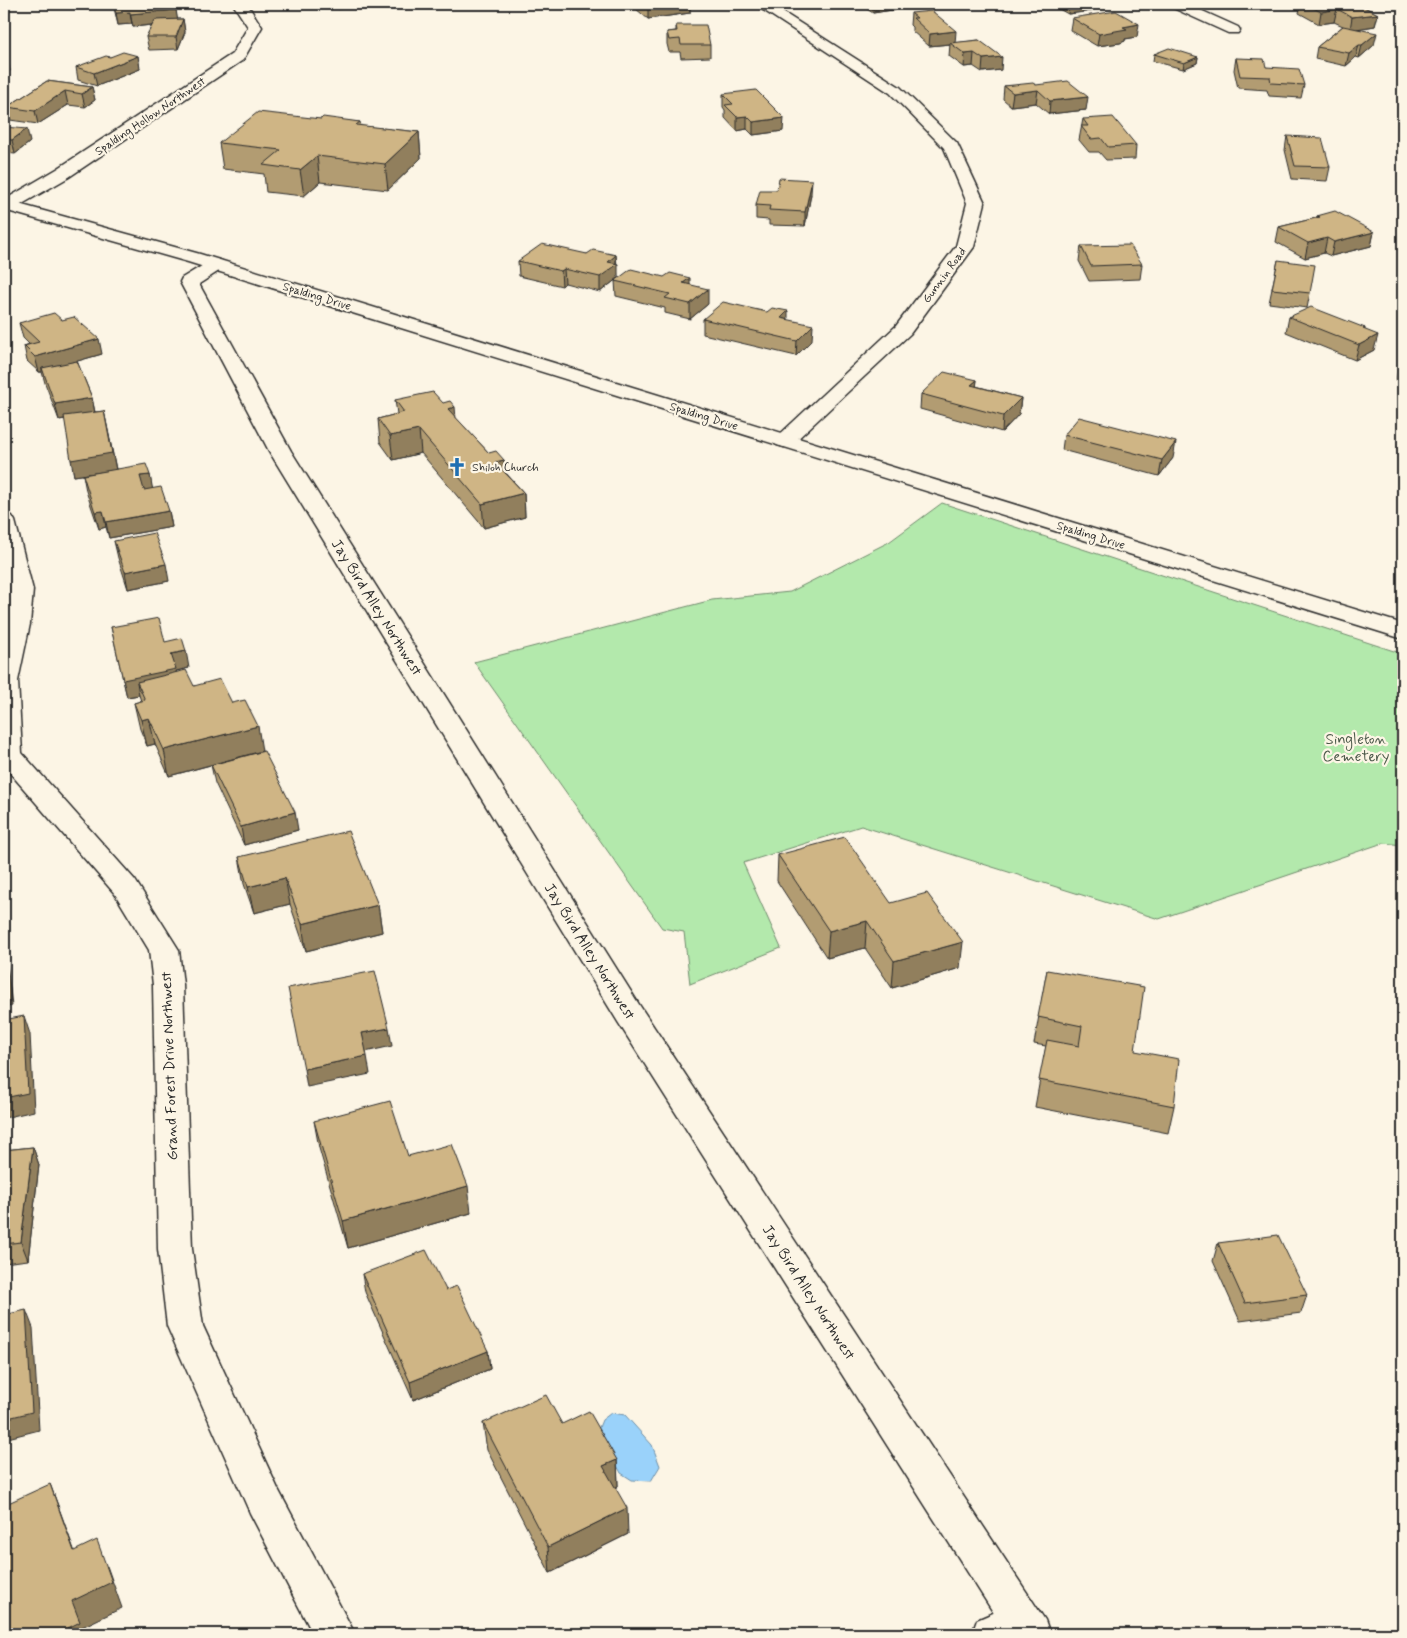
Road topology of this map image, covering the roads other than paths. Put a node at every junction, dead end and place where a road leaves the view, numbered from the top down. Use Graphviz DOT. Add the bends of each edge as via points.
graph roads {
  1 [pos="240,4"];
  2 [pos="761,4"];
  3 [pos="1176,4"];
  4 [pos="1233,30"];
  5 [pos="5,206"];
  6 [pos="216,265"];
  7 [pos="784,441"];
  8 [pos="4,521"];
  9 [pos="1403,632"];
  10 [pos="6,755"];
  11 [pos="1014,1630"];
  12 [pos="335,1634"];
  1 -- 5 [label="street, Spalding Hollow Northwest" via="255,27 238,57 63,173"];
  2 -- 7 [label="street, Gunnin Road" via="895,90 951,146 976,203 965,247 903,330"];
  3 -- 4 [label="street"];
  5 -- 6 [label="street, Spalding Drive"];
  6 -- 7 [label="street, Spalding Drive"];
  6 -- 11 [label="street, Jay Bird Alley Northwest" via="189,282 280,451"];
  7 -- 9 [label="street, Spalding Drive"];
  8 -- 10 [label="street, Grand Forest Drive Northwest" via="20,590 18,624 5,681"];
  10 -- 12 [label="street, Grand Forest Drive Northwest" via="125,887 164,950 168,985 175,1249 185,1326 264,1501"];
}
